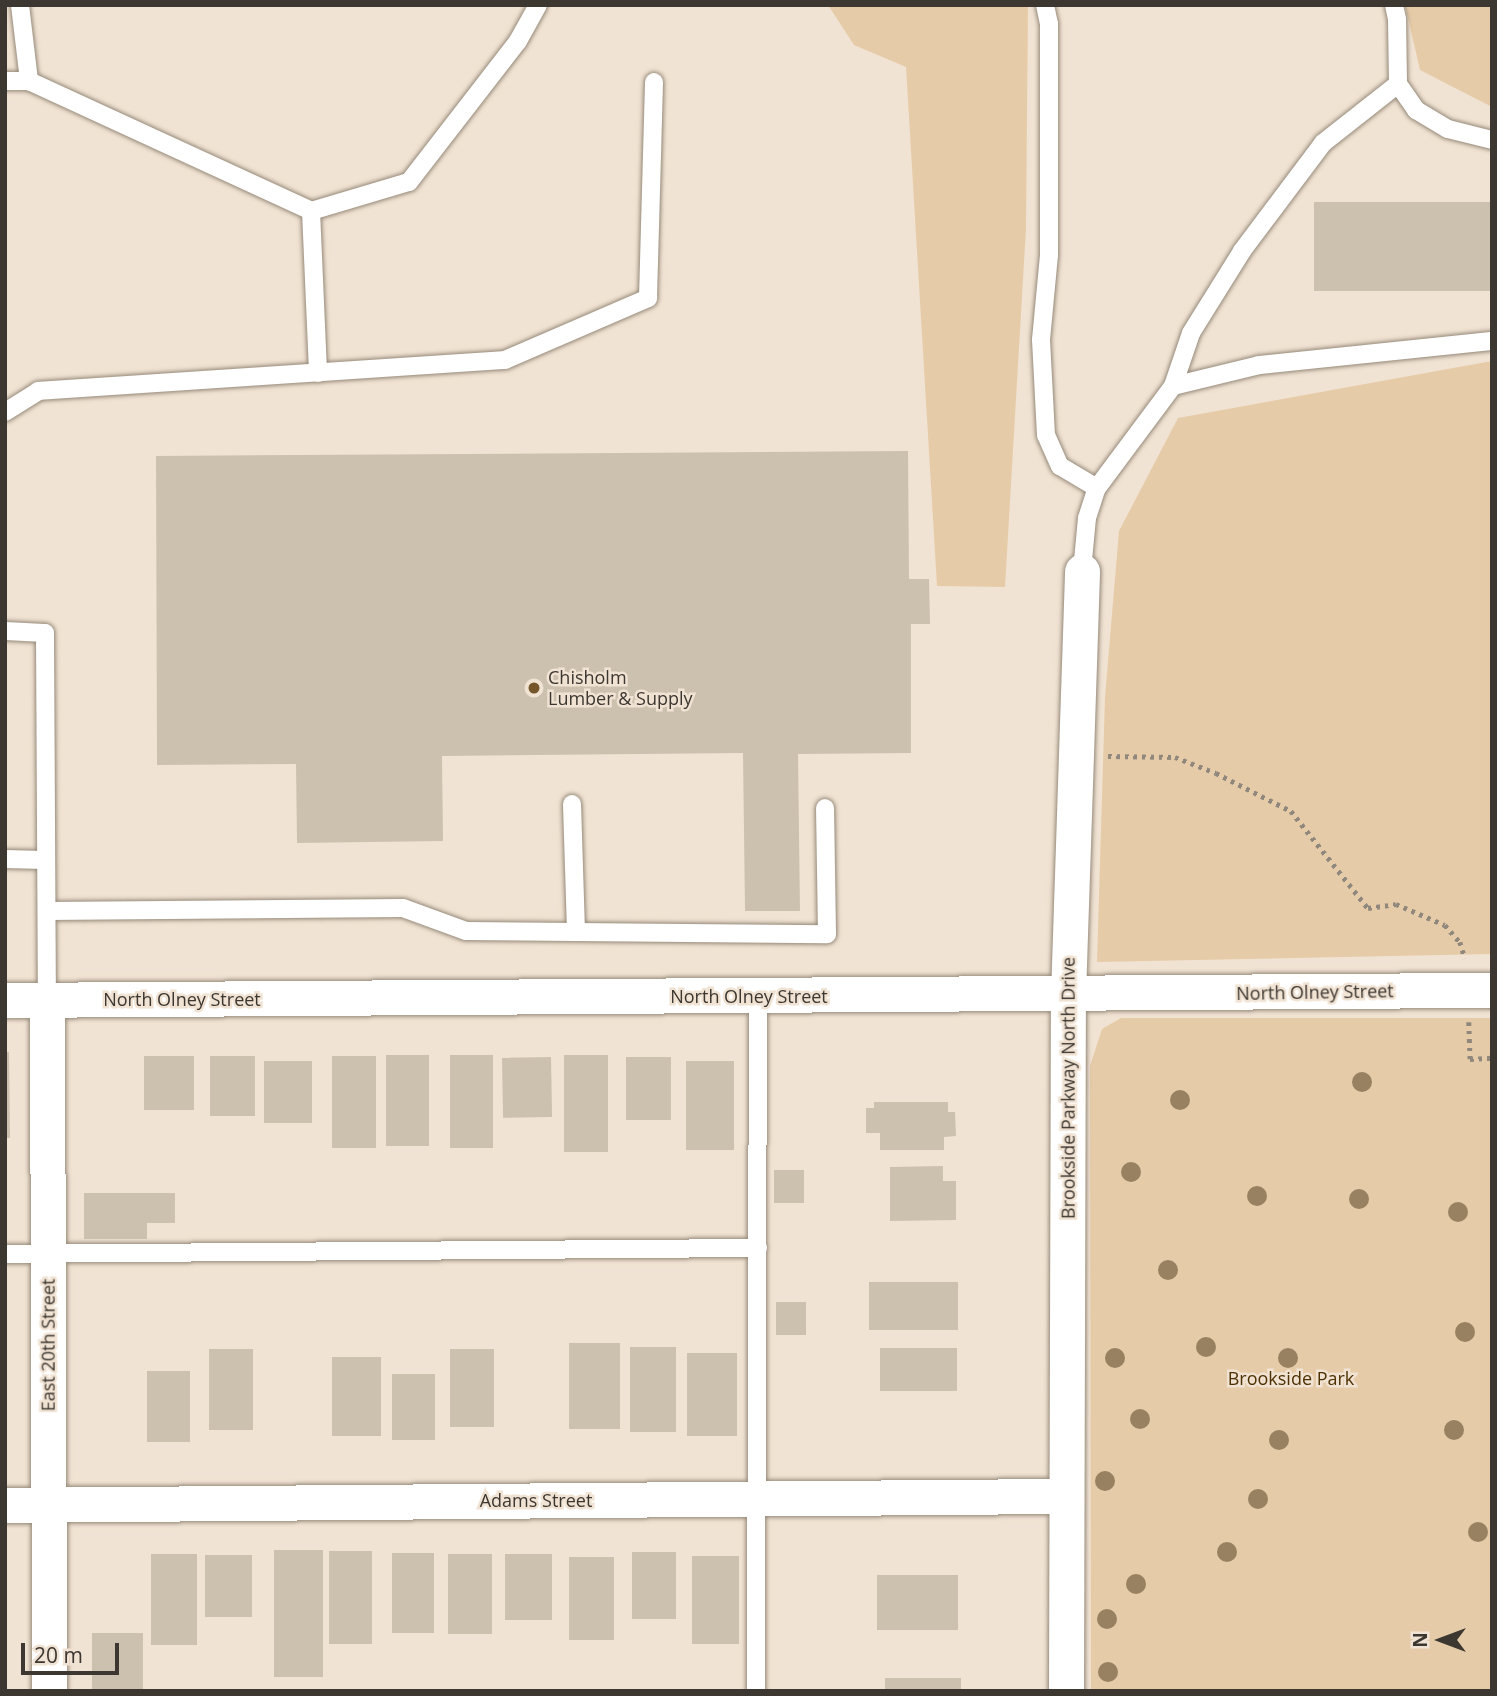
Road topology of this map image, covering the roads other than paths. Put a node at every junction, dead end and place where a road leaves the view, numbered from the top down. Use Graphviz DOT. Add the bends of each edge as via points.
graph roads {
  1 [pos="20,5"];
  2 [pos="538,5"];
  3 [pos="1045,5"];
  4 [pos="1394,5"];
  5 [pos="5,81"];
  6 [pos="29,81"];
  7 [pos="654,82"];
  8 [pos="1398,84"];
  9 [pos="1492,140"];
  10 [pos="311,211"];
  11 [pos="1492,341"];
  12 [pos="318,373"];
  13 [pos="1173,386"];
  14 [pos="5,412"];
  15 [pos="1097,488"];
  16 [pos="1083,571"];
  17 [pos="5,631"];
  18 [pos="572,804"];
  19 [pos="825,808"];
  20 [pos="5,859"];
  21 [pos="45,860"];
  22 [pos="47,911"];
  23 [pos="576,932"];
  24 [pos="1480,979"];
  25 [pos="1068,995"];
  26 [pos="758,996"];
  27 [pos="5,1000"];
  28 [pos="47,1000"];
  29 [pos="758,1248"];
  30 [pos="5,1254"];
  31 [pos="48,1254"];
  32 [pos="1066,1496"];
  33 [pos="757,1499"];
  34 [pos="49,1504"];
  35 [pos="5,1505"];
  36 [pos="49,1691"];
  37 [pos="756,1691"];
  38 [pos="1066,1691"];
  1 -- 6 [label="lane"];
  2 -- 10 [label="lane" via="518,41 409,182"];
  3 -- 15 [label="lane" via="1049,24 1049,255 1041,340 1046,435 1060,466"];
  4 -- 8 [label="lane"];
  5 -- 6 [label="lane"];
  6 -- 10 [label="lane"];
  7 -- 12 [label="lane" via="648,298 505,360"];
  8 -- 9 [label="lane" via="1416,110 1448,129"];
  8 -- 13 [label="lane, Brookside Parkway North Drive" via="1323,143 1242,251 1191,333"];
  10 -- 12 [label="lane"];
  11 -- 13 [label="lane" via="1259,365"];
  12 -- 14 [label="lane" via="38,391"];
  13 -- 15 [label="lane, Brookside Parkway North Drive"];
  15 -- 16 [label="lane, Brookside Parkway North Drive" via="1087,518"];
  16 -- 25 [label="street, Brookside Parkway North Drive"];
  17 -- 21 [label="lane" via="45,633"];
  18 -- 23 [label="lane"];
  19 -- 23 [label="lane" via="827,934"];
  20 -- 21 [label="lane"];
  21 -- 22 [label="lane"];
  22 -- 23 [label="lane" via="403,908 467,931"];
  22 -- 28 [label="lane"];
  24 -- 25 [label="street, North Olney Street"];
  25 -- 26 [label="street, North Olney Street"];
  25 -- 32 [label="street, Brookside Parkway North Drive"];
  26 -- 28 [label="street, North Olney Street"];
  26 -- 29 [label="lane"];
  27 -- 28 [label="street, North Olney Street"];
  28 -- 31 [label="street, East 20th Street"];
  29 -- 31 [label="lane"];
  29 -- 33 [label="lane"];
  30 -- 31 [label="lane"];
  31 -- 34 [label="street, East 20th Street"];
  32 -- 33 [label="street, Adams Street"];
  32 -- 38 [label="street, Brookside Parkway North Drive"];
  33 -- 34 [label="street, Adams Street"];
  33 -- 37 [label="lane"];
  34 -- 35 [label="street, Adams Street"];
  34 -- 36 [label="street, East 20th Street"];
}
